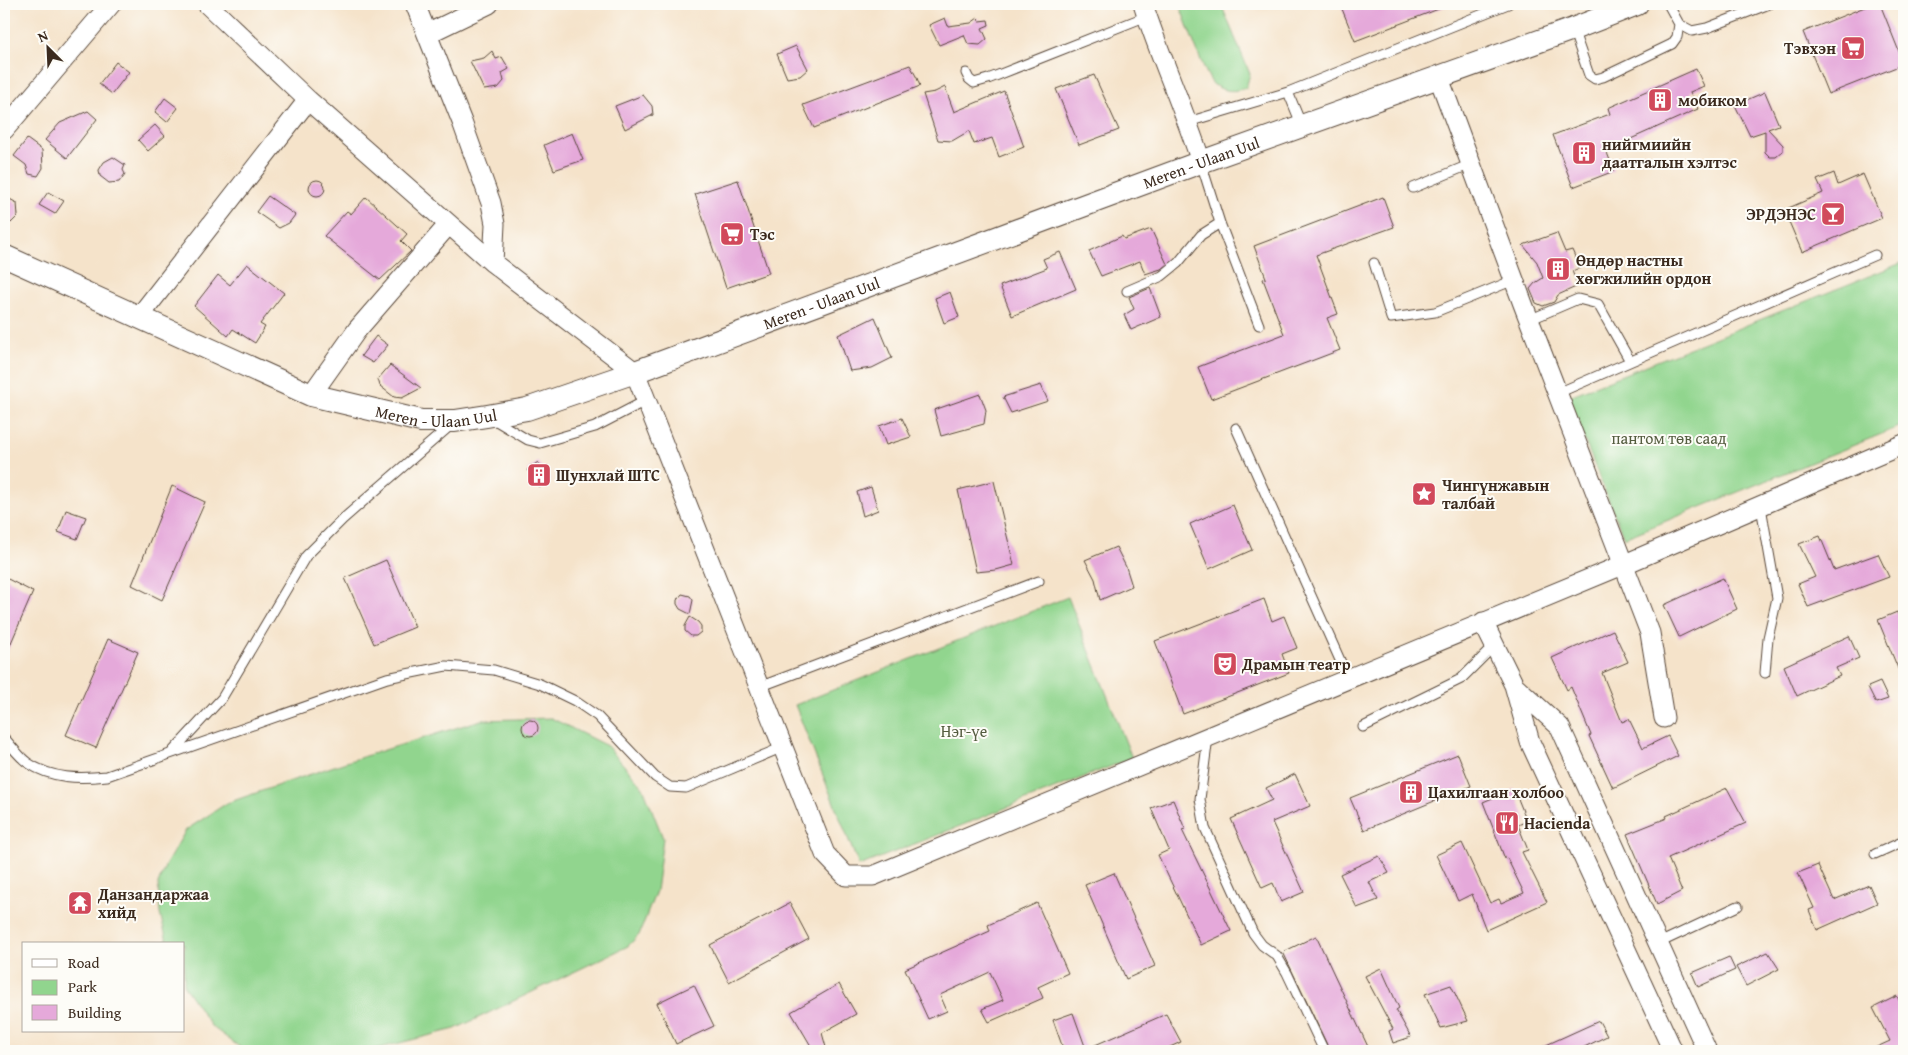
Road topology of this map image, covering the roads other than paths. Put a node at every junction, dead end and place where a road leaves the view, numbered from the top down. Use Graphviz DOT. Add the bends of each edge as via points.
graph roads {
  1 [pos="111,4"];
  2 [pos="207,4"];
  3 [pos="415,4"];
  4 [pos="489,4"];
  5 [pos="1508,4"];
  6 [pos="1637,4"];
  7 [pos="1668,4"];
  8 [pos="1769,4"];
  9 [pos="1145,10"];
  10 [pos="1679,24"];
  11 [pos="1573,29"];
  12 [pos="426,34"];
  13 [pos="966,73"];
  14 [pos="1439,78"];
  15 [pos="1288,92"];
  16 [pos="308,100"];
  17 [pos="1188,122"];
  18 [pos="1302,126"];
  19 [pos="4,130"];
  20 [pos="1201,162"];
  21 [pos="1471,164"];
  22 [pos="1413,188"];
  23 [pos="1220,223"];
  24 [pos="449,224"];
  25 [pos="1875,255"];
  26 [pos="4,256"];
  27 [pos="493,263"];
  28 [pos="1374,263"];
  29 [pos="1514,280"];
  30 [pos="1127,291"];
  31 [pos="140,317"];
  32 [pos="1530,320"];
  33 [pos="1259,324"];
  34 [pos="1630,361"];
  35 [pos="635,372"];
  36 [pos="1558,393"];
  37 [pos="312,395"];
  38 [pos="645,401"];
  39 [pos="487,416"];
  40 [pos="456,421"];
  41 [pos="1236,428"];
  42 [pos="1904,444"];
  43 [pos="1761,507"];
  44 [pos="1625,564"];
  45 [pos="1039,581"];
  46 [pos="1483,622"];
  47 [pos="1494,646"];
  48 [pos="1765,673"];
  49 [pos="1348,678"];
  50 [pos="1514,685"];
  51 [pos="759,687"];
  52 [pos="1664,718"];
  53 [pos="1363,727"];
  54 [pos="1208,737"];
  55 [pos="4,738"];
  56 [pos="783,747"];
  57 [pos="170,754"];
  58 [pos="1904,841"];
  59 [pos="1875,854"];
  60 [pos="1738,906"];
  61 [pos="1659,944"];
  62 [pos="1324,1051"];
  63 [pos="1673,1051"];
  64 [pos="1707,1051"];
  1 -- 19 [label="street"];
  2 -- 16 [label="street"];
  3 -- 12 [label="street"];
  4 -- 12 [label="street"];
  5 -- 15 [label="lane"];
  6 -- 11 [label="street, Meren - Ulaan Uul"];
  7 -- 10 [label="lane"];
  8 -- 10 [label="lane" via="1707,28 1692,31"];
  9 -- 13 [label="lane" via="988,79 974,83"];
  9 -- 17 [label="street"];
  10 -- 11 [label="lane" via="1672,44 1595,79 1589,75"];
  11 -- 14 [label="street, Meren - Ulaan Uul"];
  12 -- 27 [label="street" via="491,203 495,224"];
  14 -- 18 [label="street, Meren - Ulaan Uul"];
  14 -- 21 [label="street"];
  15 -- 17 [label="lane"];
  15 -- 18 [label="lane"];
  16 -- 24 [label="street"];
  16 -- 31 [label="street"];
  17 -- 20 [label="street"];
  18 -- 20 [label="street, Meren - Ulaan Uul"];
  20 -- 23 [label="lane"];
  20 -- 35 [label="street, Meren - Ulaan Uul"];
  21 -- 22 [label="lane"];
  21 -- 29 [label="street"];
  23 -- 30 [label="lane" via="1201,235 1178,263 1162,276"];
  23 -- 33 [label="lane"];
  24 -- 27 [label="street"];
  24 -- 37 [label="street" via="357,330"];
  25 -- 34 [label="lane"];
  26 -- 31 [label="street, Meren - Ulaan Uul"];
  27 -- 35 [label="street"];
  28 -- 29 [label="lane" via="1391,318 1435,312"];
  29 -- 32 [label="street"];
  31 -- 37 [label="street, Meren - Ulaan Uul"];
  32 -- 34 [label="lane" via="1578,299 1598,304"];
  32 -- 36 [label="street"];
  34 -- 36 [label="lane"];
  35 -- 38 [label="street"];
  35 -- 39 [label="street, Meren - Ulaan Uul" via="527,409"];
  36 -- 44 [label="street"];
  37 -- 40 [label="street, Meren - Ulaan Uul" via="421,421"];
  38 -- 39 [label="lane" via="595,427 540,443 528,440"];
  38 -- 51 [label="street"];
  39 -- 40 [label="street, Meren - Ulaan Uul"];
  40 -- 57 [label="lane" via="306,556 222,698"];
  41 -- 49 [label="lane"];
  42 -- 43 [label="street"];
  43 -- 44 [label="street"];
  43 -- 48 [label="lane" via="1777,598 1768,638"];
  44 -- 46 [label="street"];
  44 -- 52 [label="street" via="1650,633"];
  45 -- 51 [label="lane"];
  46 -- 47 [label="street"];
  46 -- 49 [label="street"];
  47 -- 50 [label="street"];
  47 -- 53 [label="lane" via="1461,679"];
  49 -- 54 [label="street"];
  50 -- 61 [label="street" via="1560,727"];
  50 -- 63 [label="street" via="1530,742"];
  51 -- 56 [label="street"];
  54 -- 56 [label="street" via="873,876 846,876 825,854"];
  54 -- 62 [label="lane" via="1200,799 1205,828 1252,933 1277,956 1287,972"];
  55 -- 57 [label="lane" via="27,762 52,774 81,779 106,776"];
  56 -- 57 [label="lane" via="686,788 670,787 655,777 598,716 575,701 540,684 494,670 446,666 386,678"];
  58 -- 59 [label="lane"];
  60 -- 61 [label="lane"];
  61 -- 64 [label="street"];
}
